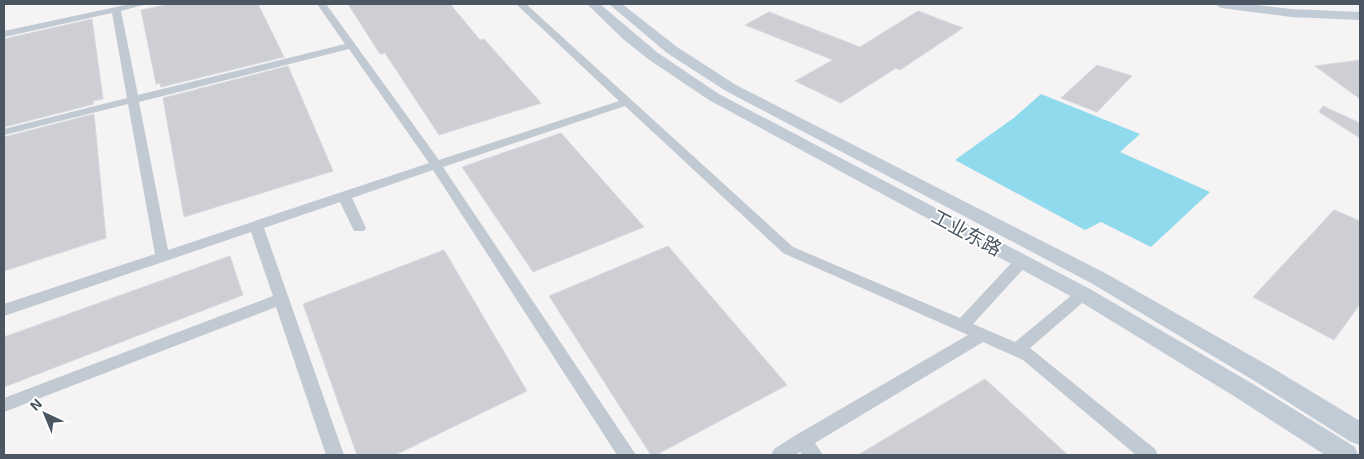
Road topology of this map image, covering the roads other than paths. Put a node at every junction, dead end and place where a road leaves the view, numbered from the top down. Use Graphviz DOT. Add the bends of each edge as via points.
graph roads {
  1 [pos="142,4"];
  2 [pos="322,4"];
  3 [pos="521,4"];
  4 [pos="593,4"];
  5 [pos="615,4"];
  6 [pos="1222,4"];
  7 [pos="116,9"];
  8 [pos="1360,16"];
  9 [pos="4,34"];
  10 [pos="351,45"];
  11 [pos="132,100"];
  12 [pos="627,102"];
  13 [pos="4,132"];
  14 [pos="436,164"];
  15 [pos="344,195"];
  16 [pos="256,225"];
  17 [pos="359,228"];
  18 [pos="162,256"];
  19 [pos="1022,261"];
  20 [pos="1083,294"];
  21 [pos="281,299"];
  22 [pos="4,310"];
  23 [pos="962,326"];
  24 [pos="981,335"];
  25 [pos="1017,350"];
  26 [pos="4,405"];
  27 [pos="1360,434"];
  28 [pos="802,441"];
  29 [pos="335,455"];
  30 [pos="627,455"];
  31 [pos="780,455"];
  32 [pos="814,455"];
  33 [pos="1150,455"];
  34 [pos="1346,455"];
  1 -- 7 [label="street"];
  2 -- 10 [label="street"];
  3 -- 12 [label="street"];
  4 -- 19 [label="main road, 工业东路" via="653,56 714,97"];
  5 -- 27 [label="main road, 工业东路" via="672,50 731,88 1098,278"];
  6 -- 8 [label="main road" via="1291,13"];
  7 -- 9 [label="street"];
  7 -- 11 [label="street"];
  10 -- 11 [label="street"];
  10 -- 14 [label="street"];
  11 -- 13 [label="street"];
  11 -- 18 [label="street"];
  12 -- 14 [label="street"];
  12 -- 23 [label="street" via="788,250"];
  14 -- 15 [label="street"];
  14 -- 30 [label="street"];
  15 -- 16 [label="street"];
  15 -- 17 [label="street"];
  16 -- 18 [label="street"];
  16 -- 21 [label="street"];
  18 -- 22 [label="street"];
  19 -- 20 [label="main road, 工业东路"];
  19 -- 23 [label="street"];
  20 -- 25 [label="street"];
  20 -- 34 [label="main road, 工业东路"];
  21 -- 26 [label="street"];
  21 -- 29 [label="street"];
  23 -- 24 [label="street"];
  24 -- 25 [label="street"];
  24 -- 28 [label="street"];
  25 -- 33 [label="street" via="1029,355"];
  28 -- 31 [label="street"];
  28 -- 32 [label="street"];
}
